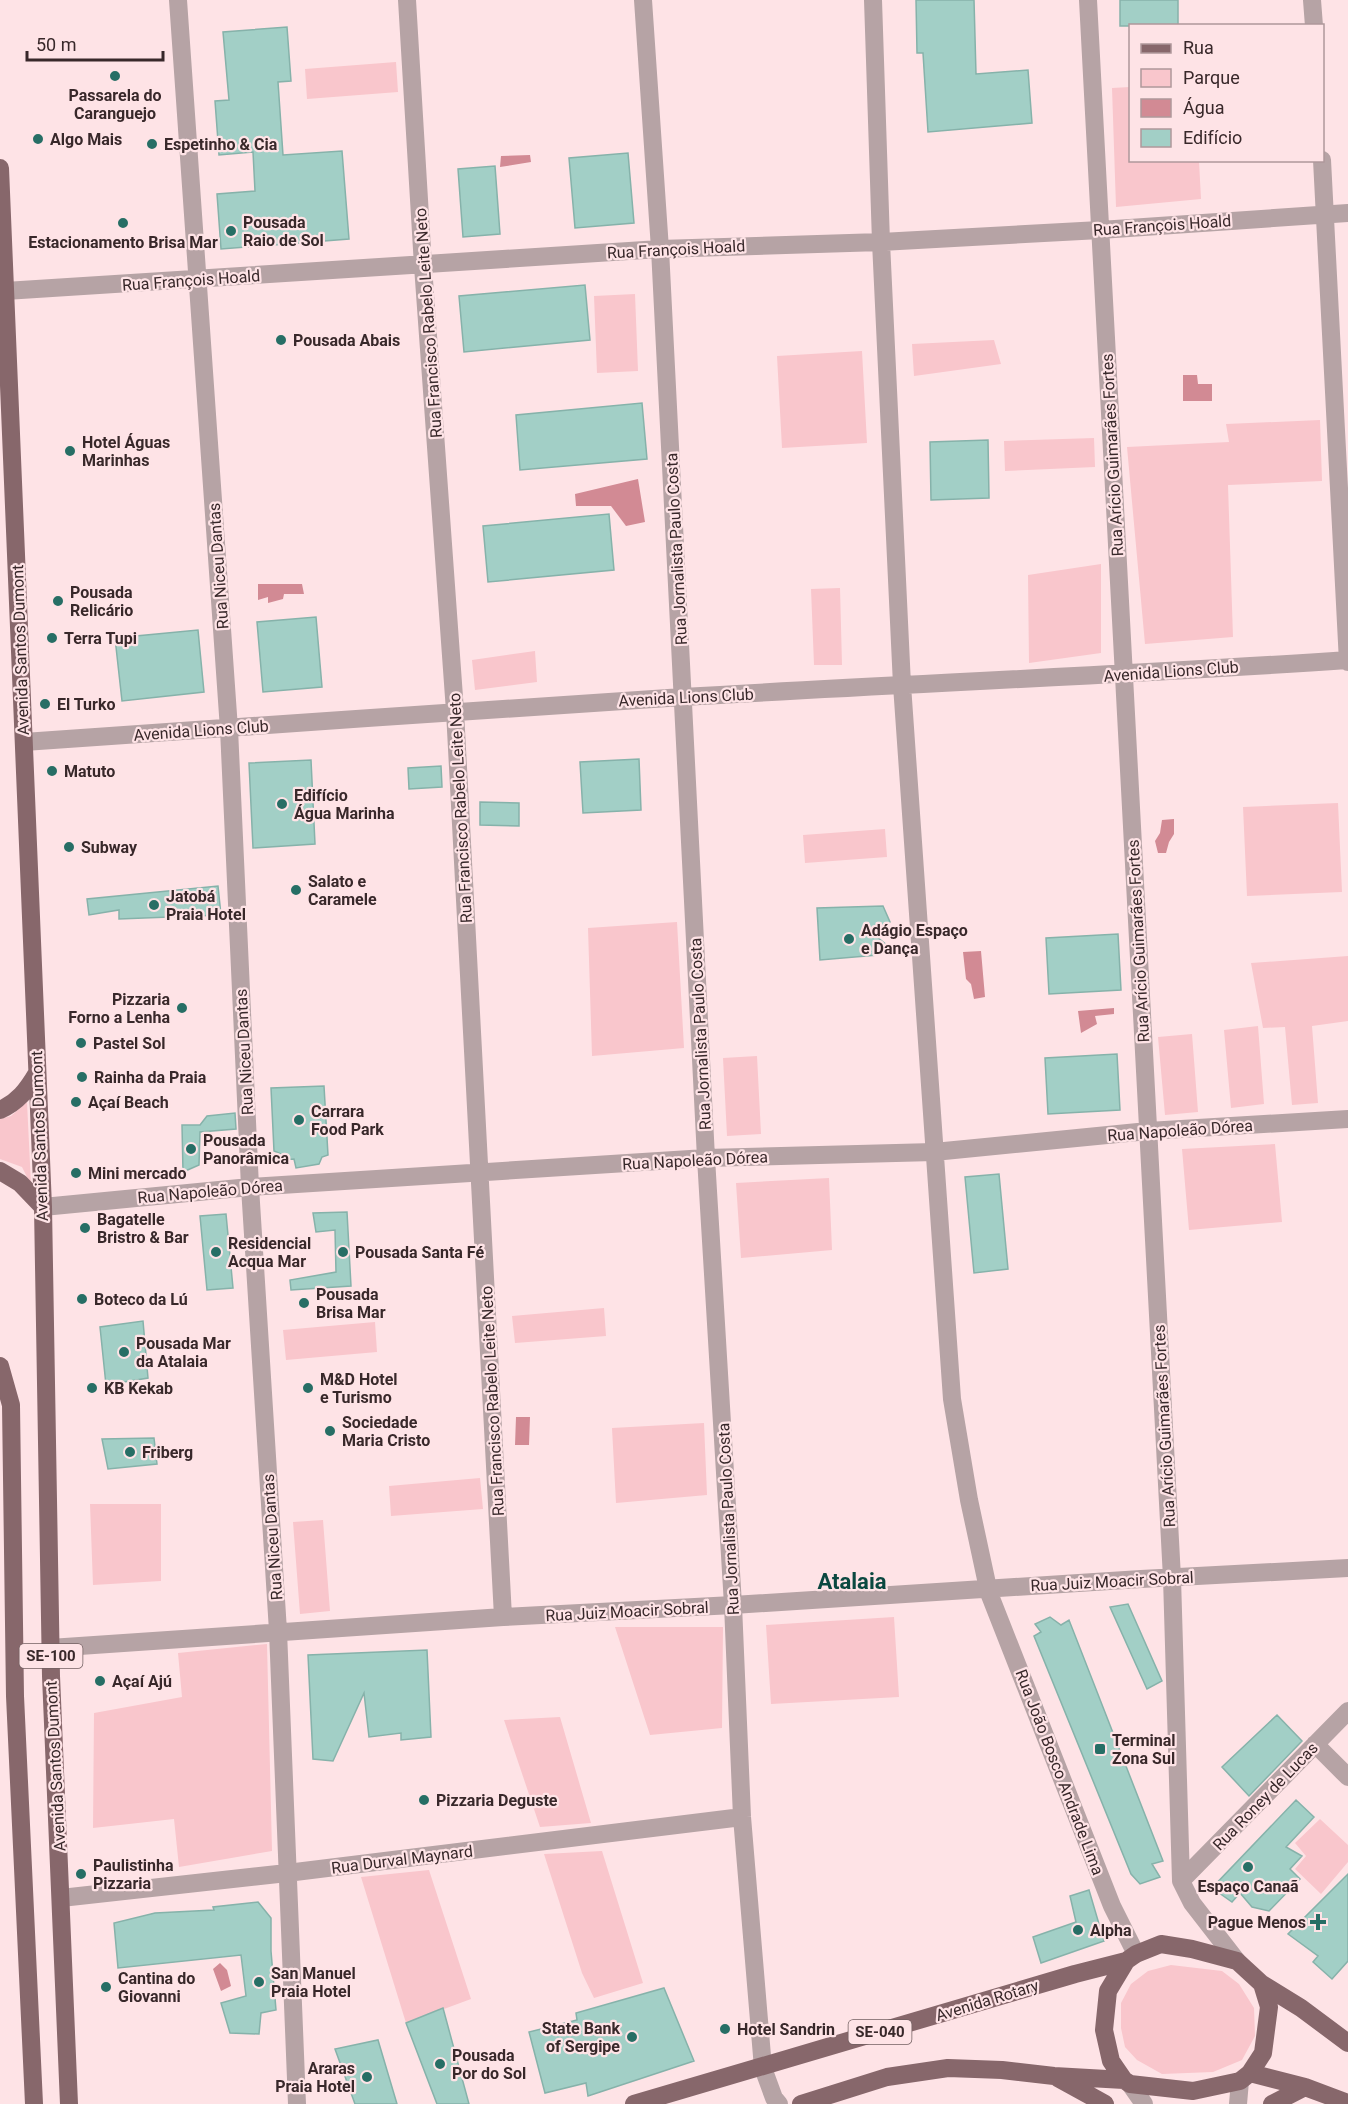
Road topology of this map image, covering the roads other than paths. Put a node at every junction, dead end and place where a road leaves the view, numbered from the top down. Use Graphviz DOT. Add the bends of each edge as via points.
graph roads {
  1 [pos="178,0"];
  2 [pos="407,0"];
  3 [pos="643,0"];
  4 [pos="873,0"];
  5 [pos="1088,0"];
  6 [pos="1312,0"];
  7 [pos="1314,24"];
  8 [pos="1323,162"];
  9 [pos="0,168"];
  10 [pos="1348,213"];
  11 [pos="1326,214"];
  12 [pos="1100,230"];
  13 [pos="881,242"];
  14 [pos="660,249"];
  15 [pos="423,266"];
  16 [pos="198,279"];
  17 [pos="5,291"];
  18 [pos="1348,660"];
  19 [pos="1123,675"];
  20 [pos="902,685"];
  21 [pos="684,697"];
  22 [pos="455,711"];
  23 [pos="229,729"];
  24 [pos="24,742"];
  25 [pos="36,1073"];
  26 [pos="0,1110"];
  27 [pos="1348,1119"];
  28 [pos="1148,1131"];
  29 [pos="934,1152"];
  30 [pos="706,1158"];
  31 [pos="0,1171"];
  32 [pos="481,1173"];
  33 [pos="250,1187"];
  34 [pos="43,1207"];
  35 [pos="0,1366"];
  36 [pos="1348,1568"];
  37 [pos="1172,1578"];
  38 [pos="989,1588"];
  39 [pos="733,1605"];
  40 [pos="503,1617"];
  41 [pos="278,1631"];
  42 [pos="50,1648"];
  43 [pos="1348,1711"];
  44 [pos="1315,1744"];
  45 [pos="1348,1777"];
  46 [pos="742,1817"];
  47 [pos="287,1874"];
  48 [pos="1181,1881"];
  49 [pos="61,1898"];
  50 [pos="1131,1958"];
  51 [pos="1237,1961"];
  52 [pos="1262,1984"];
  53 [pos="1348,2043"];
  54 [pos="763,2068"];
  55 [pos="1054,2076"];
  56 [pos="1245,2077"];
  57 [pos="1127,2082"];
  58 [pos="1305,2087"];
  59 [pos="1348,2103"];
  60 [pos="34,2104"];
  61 [pos="69,2104"];
  62 [pos="297,2104"];
  63 [pos="634,2104"];
  64 [pos="779,2104"];
  65 [pos="801,2104"];
  66 [pos="1105,2104"];
  67 [pos="1144,2104"];
  68 [pos="1238,2104"];
  69 [pos="1272,2104"];
  1 -- 16 [label="street, Rua Niceu Dantas"];
  2 -- 15 [label="street, Rua Francisco Rabelo Leite Neto"];
  3 -- 14 [label="street, Rua Jornalista Paulo Costa"];
  4 -- 13 [label="street, Rua João Bosco Andrade Lima"];
  5 -- 12 [label="street, Rua Arício Guimarães Fortes"];
  6 -- 7 [label="street"];
  8 -- 11 [label="street"];
  9 -- 17 [label="main road, Avenida Santos Dumont / SE-100"];
  10 -- 11 [label="street, Rua François Hoald"];
  11 -- 12 [label="street, Rua François Hoald"];
  11 -- 18 [label="street"];
  12 -- 13 [label="street, Rua François Hoald"];
  12 -- 19 [label="street, Rua Arício Guimarães Fortes"];
  13 -- 14 [label="street, Rua François Hoald"];
  13 -- 20 [label="street, Rua João Bosco Andrade Lima"];
  14 -- 15 [label="street, Rua François Hoald"];
  14 -- 21 [label="street, Rua Jornalista Paulo Costa"];
  15 -- 16 [label="street, Rua François Hoald"];
  15 -- 22 [label="street, Rua Francisco Rabelo Leite Neto"];
  16 -- 17 [label="street, Rua François Hoald"];
  16 -- 23 [label="street, Rua Niceu Dantas"];
  17 -- 24 [label="main road, Avenida Santos Dumont / SE-100"];
  18 -- 19 [label="street, Avenida Lions Club"];
  19 -- 20 [label="street, Avenida Lions Club"];
  19 -- 28 [label="street, Rua Arício Guimarães Fortes"];
  20 -- 21 [label="street, Avenida Lions Club"];
  20 -- 29 [label="street, Rua João Bosco Andrade Lima"];
  21 -- 22 [label="street, Avenida Lions Club"];
  21 -- 30 [label="street, Rua Jornalista Paulo Costa"];
  22 -- 23 [label="street, Avenida Lions Club"];
  22 -- 32 [label="street, Rua Francisco Rabelo Leite Neto"];
  23 -- 24 [label="street, Avenida Lions Club"];
  23 -- 33 [label="street, Rua Niceu Dantas"];
  24 -- 25 [label="main road, Avenida Santos Dumont / SE-100"];
  25 -- 26 [label="main road" via="21,1097"];
  25 -- 34 [label="main road, Avenida Santos Dumont / SE-100"];
  27 -- 28 [label="street, Rua Napoleão Dórea"];
  28 -- 29 [label="street, Rua Napoleão Dórea"];
  28 -- 37 [label="street, Rua Arício Guimarães Fortes"];
  29 -- 30 [label="street, Rua Napoleão Dórea"];
  29 -- 38 [label="street, Rua João Bosco Andrade Lima" via="952,1399"];
  30 -- 32 [label="street, Rua Napoleão Dórea"];
  30 -- 39 [label="street, Rua Jornalista Paulo Costa"];
  31 -- 34 [label="main road" via="20,1183"];
  32 -- 33 [label="street, Rua Napoleão Dórea"];
  32 -- 40 [label="street, Rua Francisco Rabelo Leite Neto"];
  33 -- 34 [label="street, Rua Napoleão Dórea"];
  33 -- 41 [label="street, Rua Niceu Dantas"];
  34 -- 42 [label="main road, Avenida Santos Dumont / SE-100"];
  35 -- 60 [label="main road, SE-100" via="11,1405 15,1696"];
  36 -- 37 [label="street, Rua Juiz Moacir Sobral"];
  37 -- 38 [label="street, Rua Juiz Moacir Sobral"];
  37 -- 48 [label="street, Rua Arício Guimarães Fortes"];
  38 -- 39 [label="street, Rua Juiz Moacir Sobral"];
  38 -- 50 [label="street, Rua João Bosco Andrade Lima"];
  39 -- 40 [label="street, Rua Juiz Moacir Sobral"];
  39 -- 46 [label="street, Rua Jornalista Paulo Costa"];
  40 -- 41 [label="street, Rua Juiz Moacir Sobral"];
  41 -- 42 [label="street, Rua Juiz Moacir Sobral"];
  41 -- 47 [label="street, Rua Niceu Dantas"];
  42 -- 49 [label="main road, Avenida Santos Dumont / SE-100"];
  43 -- 44 [label="street, Rua Roney de Lucas"];
  44 -- 45 [label="street"];
  44 -- 48 [label="street, Rua Roney de Lucas"];
  46 -- 47 [label="street, Rua Durval Maynard"];
  46 -- 54 [label="street, Rua Jornalista Paulo Costa"];
  47 -- 49 [label="street, Rua Durval Maynard"];
  47 -- 62 [label="street, Rua Niceu Dantas"];
  48 -- 51 [label="street" via="1192,1903"];
  49 -- 61 [label="main road, Avenida Santos Dumont / SE-100"];
  50 -- 51 [label="main road, Avenida Rotary / SE-040" via="1161,1944"];
  50 -- 54 [label="main road, Avenida Rotary / SE-040"];
  50 -- 57 [label="main road" via="1108,1991 1104,2030 1111,2061"];
  51 -- 52 [label="main road, Avenida Rotary / SE-040"];
  52 -- 53 [label="main road, SE-040"];
  52 -- 56 [label="main road" via="1269,2007 1267,2035 1263,2053"];
  54 -- 63 [label="main road, Avenida Rotary / SE-040"];
  54 -- 64 [label="street, Rua Jornalista Paulo Costa"];
  55 -- 57 [label="main road"];
  55 -- 65 [label="main road" via="948,2068 887,2077"];
  55 -- 66 [label="main road"];
  56 -- 57 [label="main road" via="1193,2091"];
  56 -- 58 [label="main road"];
  56 -- 68 [label="street"];
  57 -- 67 [label="street"];
  58 -- 59 [label="main road"];
  58 -- 69 [label="main road"];
}
